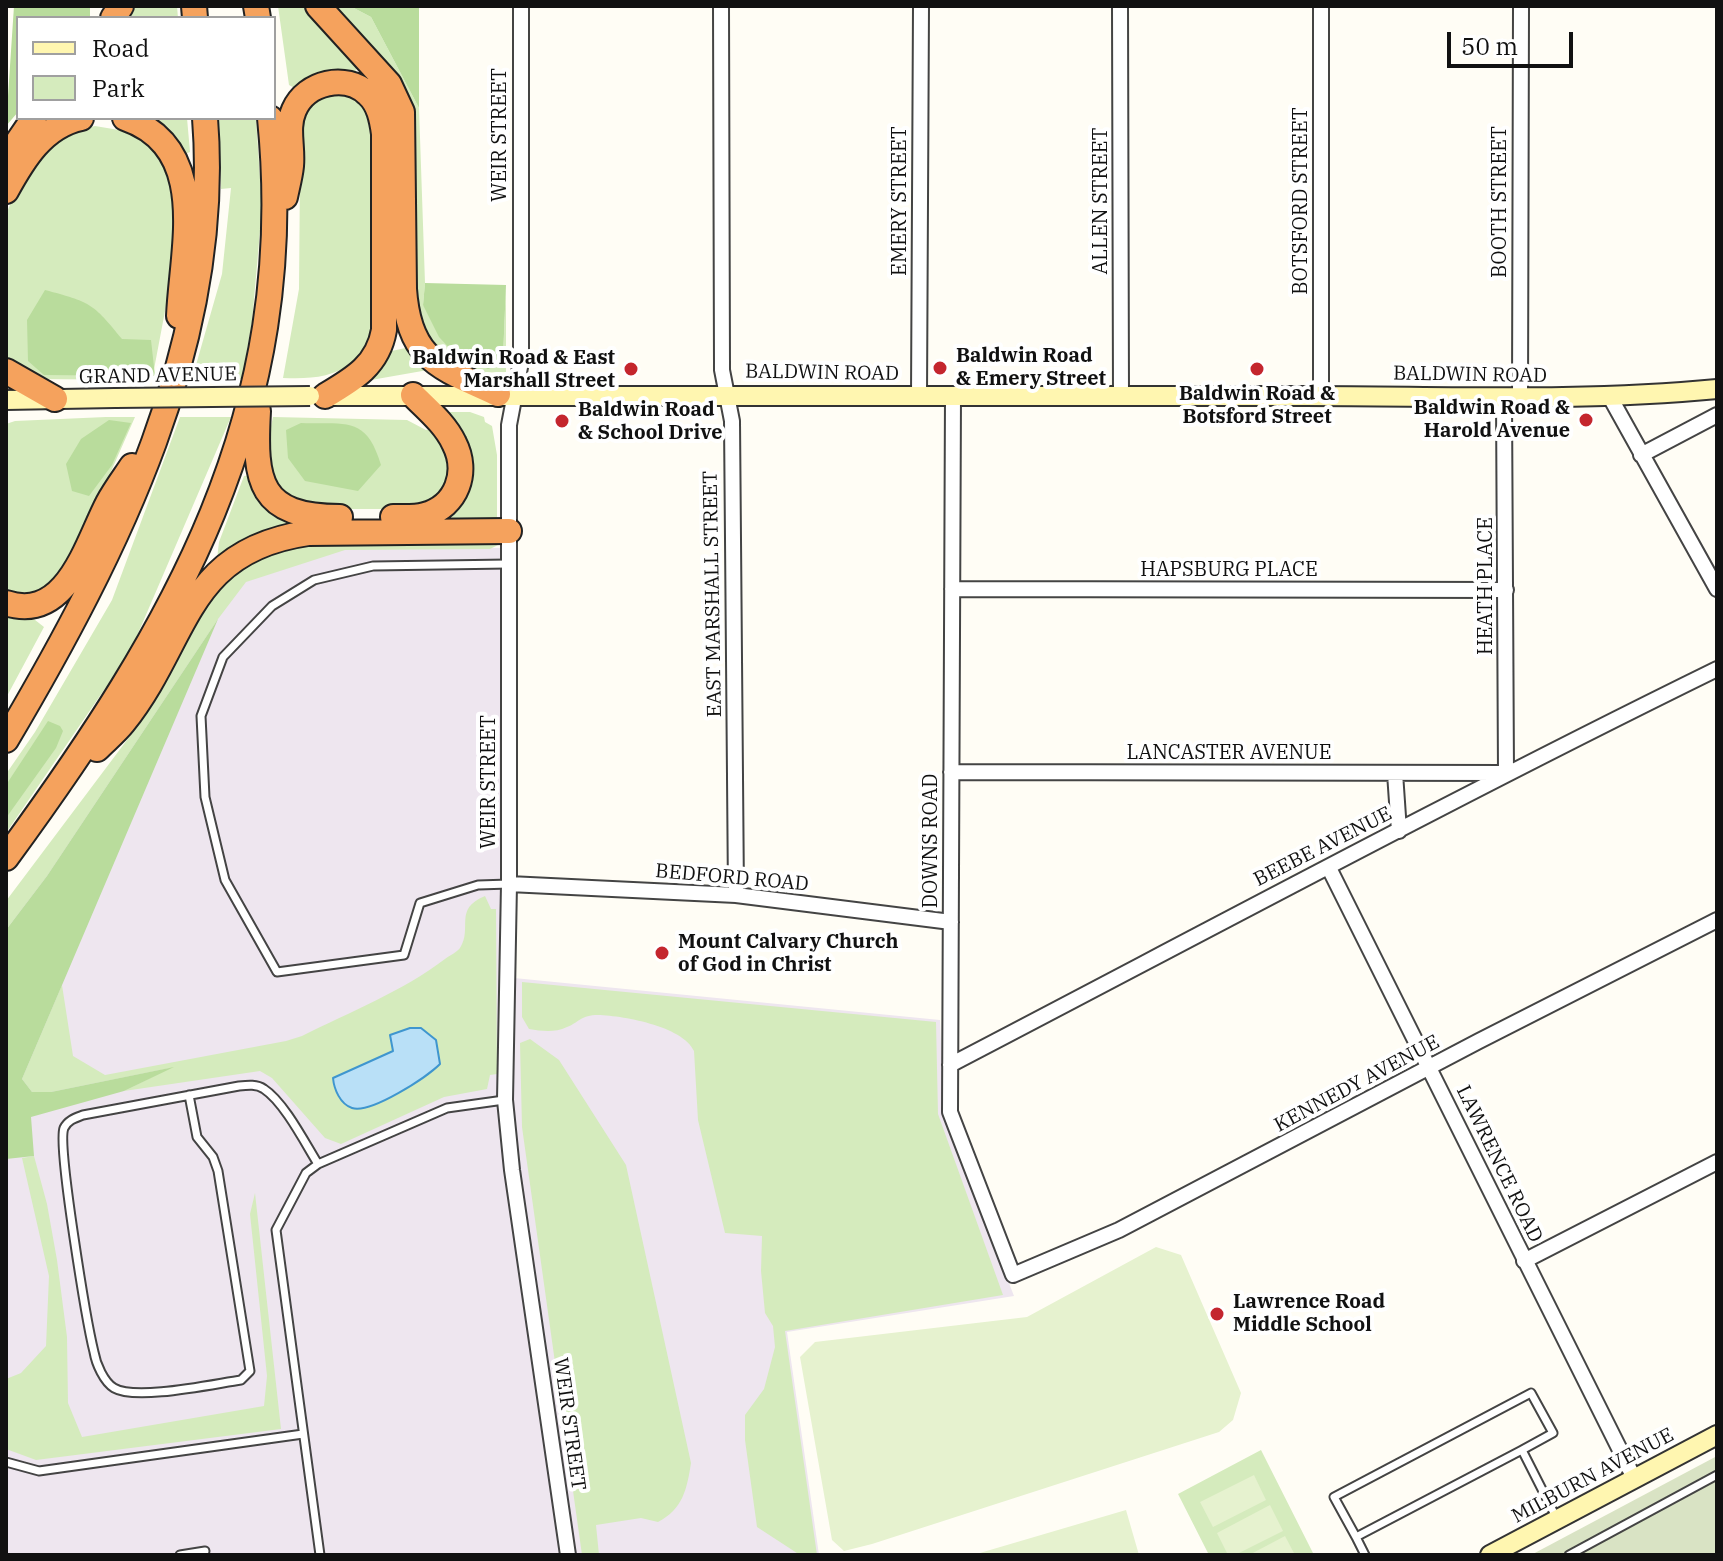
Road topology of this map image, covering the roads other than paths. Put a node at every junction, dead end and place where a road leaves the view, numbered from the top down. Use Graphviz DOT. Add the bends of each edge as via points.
graph roads {
  1 [pos="318,6"];
  2 [pos="521,6"];
  3 [pos="721,6"];
  4 [pos="921,6"];
  5 [pos="1120,6"];
  6 [pos="1321,6"];
  7 [pos="1521,6"];
  8 [pos="33,120"];
  9 [pos="75,120"];
  10 [pos="131,120"];
  11 [pos="205,120"];
  12 [pos="270,120"];
  13 [pos="6,159"];
  14 [pos="6,191"];
  15 [pos="273,258"];
  16 [pos="262,347"];
  17 [pos="6,371"];
  18 [pos="177,374"];
  19 [pos="1717,389"];
  20 [pos="507,394"];
  21 [pos="727,394"];
  22 [pos="413,395"];
  23 [pos="953,395"];
  24 [pos="1321,395"];
  25 [pos="318,396"];
  26 [pos="919,396"];
  27 [pos="1121,397"];
  28 [pos="1610,397"];
  29 [pos="55,399"];
  30 [pos="1512,399"];
  31 [pos="6,400"];
  32 [pos="1717,415"];
  33 [pos="162,420"];
  34 [pos="1641,455"];
  35 [pos="509,531"];
  36 [pos="508,564"];
  37 [pos="952,589"];
  38 [pos="1717,589"];
  39 [pos="1506,590"];
  40 [pos="6,603"];
  41 [pos="1717,669"];
  42 [pos="6,740"];
  43 [pos="951,772"];
  44 [pos="1395,773"];
  45 [pos="1506,773"];
  46 [pos="58,787"];
  47 [pos="1399,831"];
  48 [pos="6,858"];
  49 [pos="1329,868"];
  50 [pos="509,884"];
  51 [pos="736,895"];
  52 [pos="1717,920"];
  53 [pos="951,922"];
  54 [pos="950,1065"];
  55 [pos="1430,1069"];
  56 [pos="189,1095"];
  57 [pos="505,1100"];
  58 [pos="1717,1162"];
  59 [pos="318,1164"];
  60 [pos="1524,1261"];
  61 [pos="1013,1275"];
  62 [pos="303,1434"];
  63 [pos="1717,1435"];
  64 [pos="1522,1450"];
  65 [pos="6,1462"];
  66 [pos="1717,1475"];
  67 [pos="1634,1478"];
  68 [pos="1557,1519"];
  69 [pos="1356,1537"];
  70 [pos="205,1551"];
  71 [pos="1573,1554"];
  72 [pos="180,1555"];
  73 [pos="320,1555"];
  74 [pos="568,1555"];
  75 [pos="1365,1555"];
  76 [pos="1490,1555"];
  1 -- 20 [label="highway" via="389,84 402,112 404,289 414,336 436,364"];
  2 -- 20 [label="street, WEIR STREET" via="521,362"];
  3 -- 21 [label="street, EAST MARSHALL STREET" via="722,370"];
  4 -- 26 [label="street, EMERY STREET"];
  5 -- 27 [label="street, ALLEN STREET"];
  6 -- 24 [label="street, BOTSFORD STREET"];
  7 -- 30 [label="street, BOOTH STREET"];
  8 -- 13 [label="highway"];
  9 -- 14 [label="highway" via="43,138"];
  10 -- 18 [label="highway" via="163,142 183,180 186,225"];
  11 -- 18 [label="highway" via="203,246"];
  12 -- 15 [label="highway"];
  15 -- 16 [label="highway"];
  15 -- 25 [label="highway" via="291,166 294,108 320,85 359,87 374,101 383,122 384,330 369,366"];
  16 -- 22 [label="highway" via="258,469 274,500 301,514 416,516 448,501 461,474 458,453 440,422"];
  16 -- 46 [label="highway" via="231,465 183,579 126,685"];
  17 -- 29 [label="highway"];
  18 -- 33 [label="highway"];
  19 -- 28 [label="main road, BALDWIN ROAD"];
  20 -- 21 [label="main road, BALDWIN ROAD"];
  20 -- 22 [label="main road, BALDWIN ROAD"];
  20 -- 35 [label="street, WEIR STREET"];
  21 -- 26 [label="main road, BALDWIN ROAD"];
  21 -- 51 [label="street, EAST MARSHALL STREET" via="732,421"];
  22 -- 25 [label="main road, BALDWIN ROAD"];
  23 -- 26 [label="main road, BALDWIN ROAD"];
  23 -- 27 [label="main road, BALDWIN ROAD"];
  23 -- 37 [label="street, DOWNS ROAD"];
  24 -- 27 [label="main road, BALDWIN ROAD"];
  24 -- 30 [label="main road, BALDWIN ROAD"];
  25 -- 29 [label="main road, GRAND AVENUE, bridge"];
  28 -- 30 [label="main road, BALDWIN ROAD"];
  28 -- 34 [label="street"];
  29 -- 31 [label="main road, GRAND AVENUE"];
  30 -- 39 [label="street, HEATH PLACE"];
  32 -- 34 [label="street"];
  33 -- 40 [label="highway" via="109,501 60,591 34,605"];
  33 -- 42 [label="highway" via="85,596"];
  34 -- 38 [label="street"];
  35 -- 36 [label="street, WEIR STREET"];
  35 -- 46 [label="highway" via="308,533 238,557 191,604 123,723"];
  36 -- 50 [label="street, WEIR STREET"];
  36 -- 50 [label="lane" via="373,566 314,580 272,606 223,657 201,716 205,797 225,880 277,972 404,955 420,903 478,885"];
  37 -- 39 [label="street, HAPSBURG PLACE"];
  37 -- 43 [label="street, DOWNS ROAD"];
  39 -- 45 [label="street, HEATH PLACE"];
  41 -- 45 [label="street, BEEBE AVENUE"];
  43 -- 44 [label="street, LANCASTER AVENUE"];
  43 -- 53 [label="street, DOWNS ROAD"];
  44 -- 45 [label="street, LANCASTER AVENUE"];
  44 -- 47 [label="street"];
  45 -- 47 [label="street, BEEBE AVENUE"];
  46 -- 48 [label="highway"];
  47 -- 49 [label="street, BEEBE AVENUE"];
  49 -- 54 [label="street, BEEBE AVENUE"];
  49 -- 55 [label="street, LAWRENCE ROAD"];
  50 -- 51 [label="street, BEDFORD ROAD"];
  50 -- 57 [label="street, WEIR STREET"];
  51 -- 53 [label="street, BEDFORD ROAD"];
  52 -- 55 [label="street, KENNEDY AVENUE"];
  53 -- 54 [label="street, DOWNS ROAD"];
  54 -- 61 [label="street, DOWNS ROAD" via="952,1121"];
  55 -- 60 [label="street, LAWRENCE ROAD"];
  55 -- 61 [label="street, KENNEDY AVENUE" via="1119,1230"];
  56 -- 56 [label="lane" via="83,1115 69,1120 62,1131 94,1355 111,1387 125,1394 241,1380 250,1371 218,1171 197,1137"];
  56 -- 59 [label="lane" via="239,1086 266,1090"];
  57 -- 59 [label="lane" via="447,1108"];
  57 -- 74 [label="street, WEIR STREET"];
  58 -- 60 [label="street"];
  59 -- 62 [label="lane" via="306,1173 276,1230"];
  60 -- 67 [label="street, LAWRENCE ROAD"];
  62 -- 65 [label="lane" via="39,1471"];
  62 -- 73 [label="lane"];
  63 -- 67 [label="main road, MILBURN AVENUE"];
  64 -- 68 [label="lane"];
  64 -- 69 [label="lane"];
  64 -- 69 [label="lane" via="1553,1433 1531,1393 1334,1497"];
  66 -- 71 [label="lane"];
  67 -- 68 [label="main road, MILBURN AVENUE"];
  68 -- 76 [label="main road, MILBURN AVENUE"];
  69 -- 75 [label="lane"];
  70 -- 72 [label="lane"];
}
